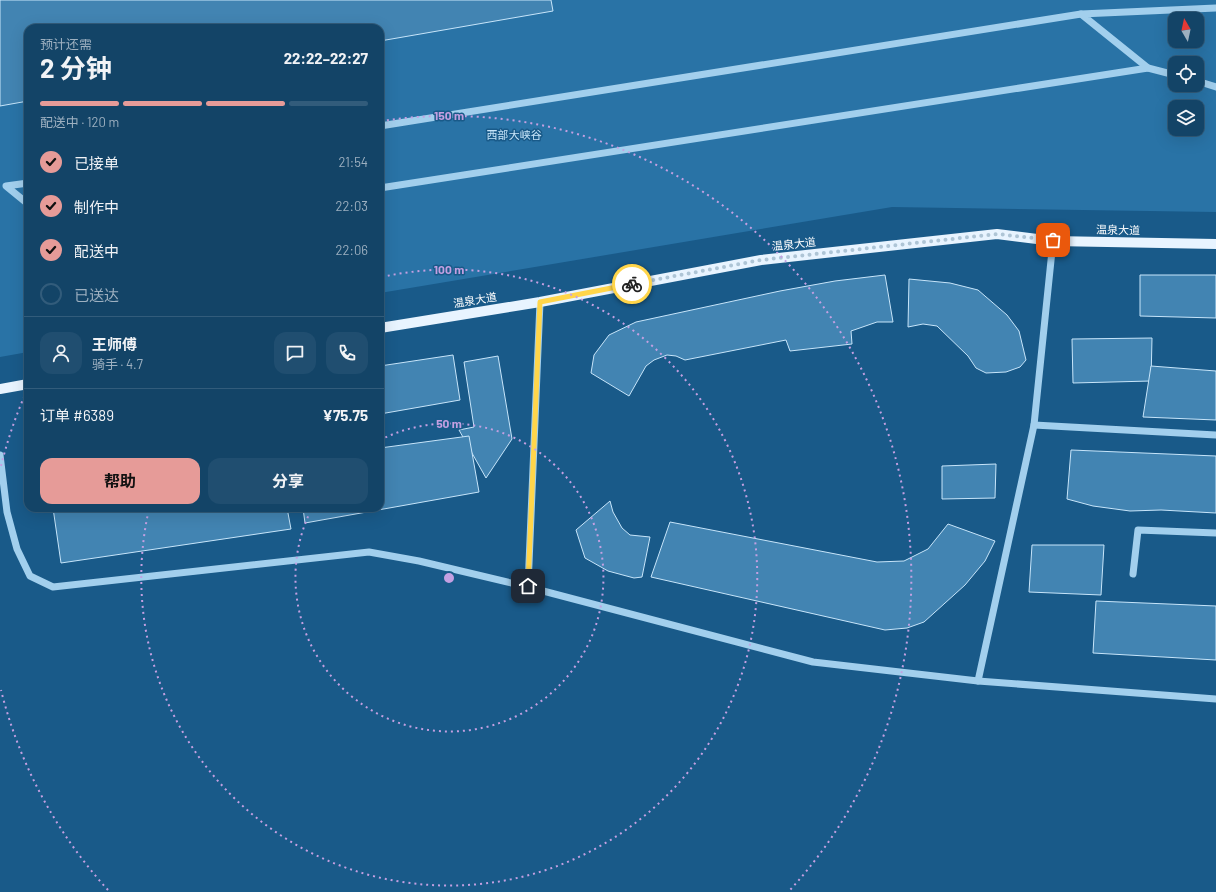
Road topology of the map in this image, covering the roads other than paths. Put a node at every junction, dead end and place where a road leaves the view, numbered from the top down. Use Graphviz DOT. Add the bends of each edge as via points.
graph roads {
  1 [pos="1216,8"];
  2 [pos="1081,14"];
  3 [pos="1148,68"];
  4 [pos="1168,73"];
  5 [pos="1204,83"];
  6 [pos="1216,87"];
  7 [pos="384,125"];
  8 [pos="24,184"];
  9 [pos="3,187"];
  10 [pos="384,187"];
  11 [pos="24,201"];
  12 [pos="1053,240"];
  13 [pos="1216,244"];
  14 [pos="540,302"];
  15 [pos="384,327"];
  16 [pos="24,385"];
  17 [pos="0,389"];
  18 [pos="1034,425"];
  19 [pos="1216,435"];
  20 [pos="0,454"];
  21 [pos="1216,533"];
  22 [pos="1133,574"];
  23 [pos="528,586"];
  24 [pos="978,681"];
  25 [pos="1216,699"];
  1 -- 2 [label="street"];
  2 -- 3 [label="street"];
  2 -- 7 [label="street"];
  3 -- 4 [label="street"];
  3 -- 10 [label="street"];
  5 -- 6 [label="street"];
  8 -- 9 [label="street"];
  9 -- 11 [label="street"];
  12 -- 13 [label="main road, 温泉大道"];
  12 -- 14 [label="main road, 温泉大道" via="997,234 761,260"];
  12 -- 18 [label="street"];
  14 -- 15 [label="main road, 温泉大道"];
  14 -- 23 [label="street"];
  16 -- 17 [label="main road"];
  18 -- 19 [label="street"];
  18 -- 24 [label="street"];
  20 -- 23 [label="street" via="7,512 17,549 30,576 53,588 369,552"];
  21 -- 22 [label="street" via="1138,530"];
  23 -- 24 [label="street" via="814,662"];
  24 -- 25 [label="street"];
}
